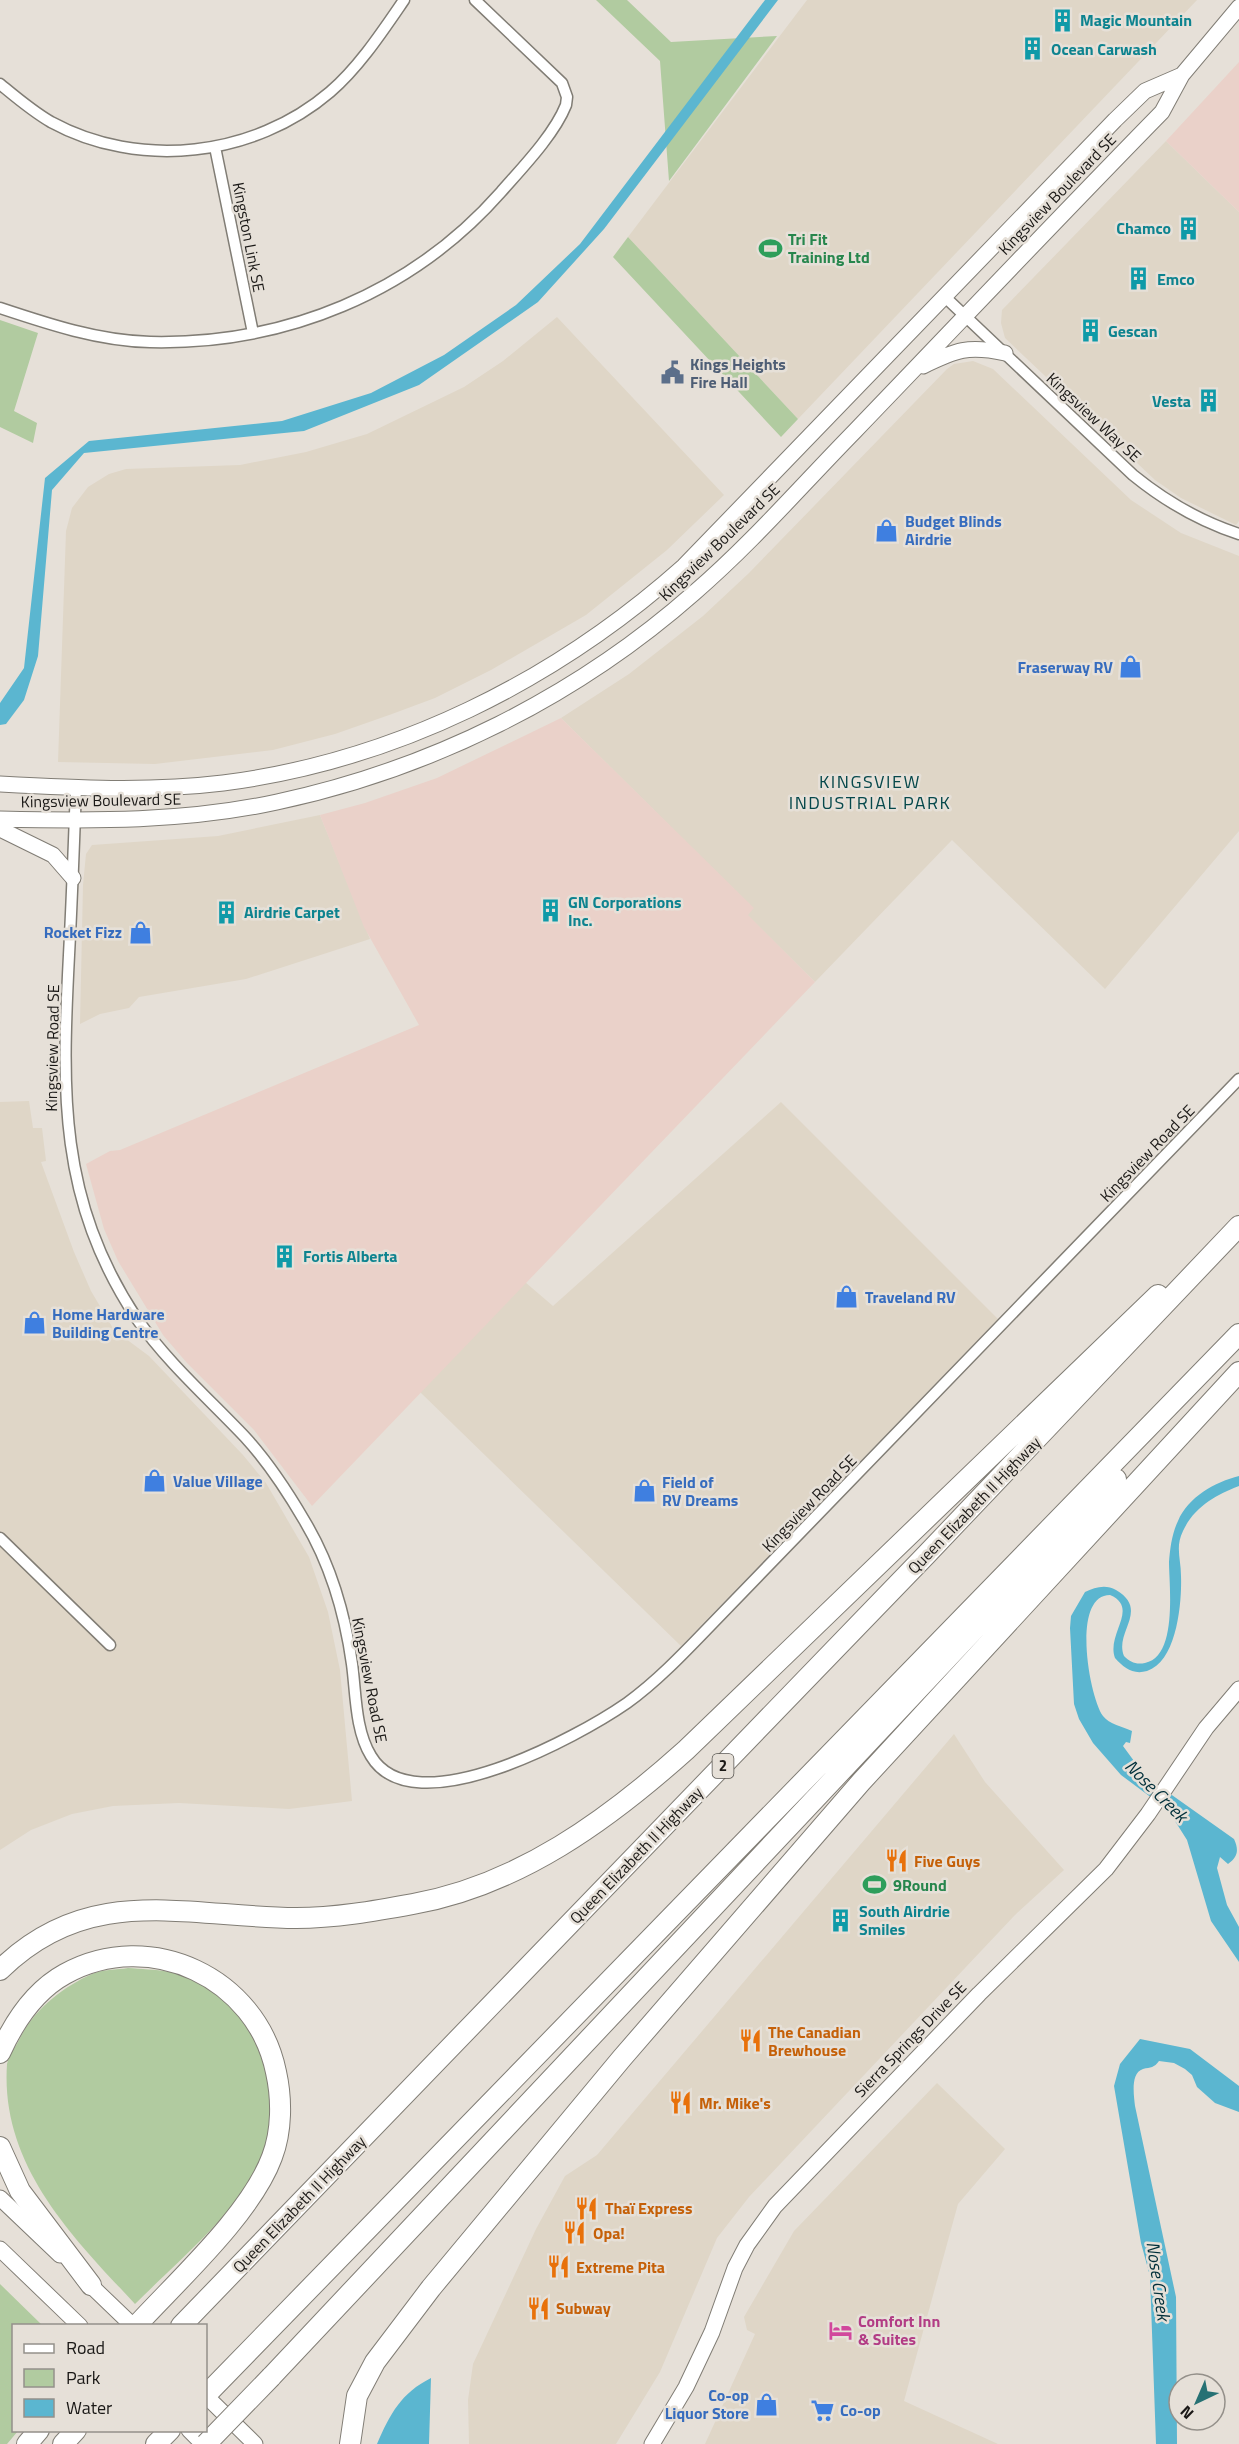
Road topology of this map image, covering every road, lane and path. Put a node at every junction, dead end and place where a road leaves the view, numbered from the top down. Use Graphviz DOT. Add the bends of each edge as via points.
graph roads {
  1 [pos="404,0"];
  2 [pos="475,0"];
  3 [pos="1239,7"];
  4 [pos="1182,75"];
  5 [pos="0,84"];
  6 [pos="215,147"];
  7 [pos="945,297"];
  8 [pos="0,308"];
  9 [pos="965,316"];
  10 [pos="253,333"];
  11 [pos="1005,353"];
  12 [pos="915,369"];
  13 [pos="1239,534"];
  14 [pos="0,784"];
  15 [pos="76,788"];
  16 [pos="0,819"];
  17 [pos="75,820"];
  18 [pos="0,829"];
  19 [pos="73,878"];
  20 [pos="1239,1079"];
  21 [pos="1239,1220"];
  22 [pos="1239,1226"];
  23 [pos="1239,1334"];
  24 [pos="1239,1341"];
  25 [pos="1239,1372"];
  26 [pos="0,1538"];
  27 [pos="110,1645"];
  28 [pos="1239,1689"];
  29 [pos="0,1970"];
  30 [pos="0,2053"];
  31 [pos="0,2147"];
  32 [pos="0,2198"];
  33 [pos="0,2249"];
  34 [pos="91,2284"];
  35 [pos="79,2324"];
  36 [pos="133,2324"];
  37 [pos="135,2324"];
  38 [pos="182,2324"];
  39 [pos="207,2394"];
  40 [pos="207,2396"];
  41 [pos="37,2432"];
  42 [pos="74,2432"];
  43 [pos="168,2432"];
  44 [pos="191,2432"];
  45 [pos="27,2444"];
  46 [pos="63,2444"];
  47 [pos="156,2444"];
  48 [pos="205,2444"];
  49 [pos="255,2444"];
  50 [pos="350,2444"];
  51 [pos="652,2444"];
  1 -- 6 [label="street" via="351,71 329,93 273,128"];
  2 -- 10 [label="street" via="562,83 567,98 562,114 521,170 477,219 403,277 325,314 289,327"];
  3 -- 4 [label="main road, Kingsview Boulevard SE"];
  4 -- 7 [label="main road, Kingsview Boulevard SE" via="1145,91"];
  4 -- 9 [label="main road, Kingsview Boulevard SE" via="1162,112"];
  5 -- 6 [label="street" via="52,122 104,143 150,151"];
  6 -- 10 [label="street, Kingston Link SE"];
  7 -- 9 [label="street, Kingsview Way SE"];
  7 -- 15 [label="main road, Kingsview Boulevard SE" via="684,566 615,624 528,680 449,719 310,768 211,784"];
  8 -- 10 [label="street" via="64,328 148,342"];
  9 -- 11 [label="street, Kingsview Way SE"];
  9 -- 12 [label="main road, Kingsview Boulevard SE"];
  11 -- 12 [label="main road" via="978,347"];
  11 -- 13 [label="street, Kingsview Way SE" via="1157,495 1189,514"];
  12 -- 17 [label="main road, Kingsview Boulevard SE" via="697,591 619,653 542,703 427,757 322,792 197,816"];
  14 -- 15 [label="main road, Kingsview Boulevard SE"];
  15 -- 17 [label="street, Kingsview Road SE"];
  16 -- 17 [label="main road, Kingsview Boulevard SE"];
  17 -- 19 [label="street, Kingsview Road SE"];
  18 -- 19 [label="main road" via="53,855"];
  19 -- 20 [label="street, Kingsview Road SE" via="65,1109 71,1158 90,1227 113,1280 147,1333 269,1466 307,1524 343,1615 366,1747 381,1770 407,1783 452,1781 521,1758 602,1718 642,1691 707,1629"];
  21 -- 29 [label="highway" via="1094,1354 686,1750 609,1816 515,1871 415,1904 298,1918 117,1911 74,1921 45,1935 18,1952"];
  22 -- 38 [label="highway, Queen Elizabeth II Highway / 2"];
  23 -- 39 [label="highway"];
  24 -- 48 [label="highway, bridge" via="1019,1583"];
  25 -- 50 [label="highway" via="861,1782 622,2058 431,2288 375,2362 357,2396"];
  26 -- 27 [label="street"];
  28 -- 51 [label="main road, Sierra Springs Drive SE" via="1093,1883 979,1994 775,2206 735,2268 712,2332 686,2387"];
  30 -- 37 [label="highway" via="17,2019 48,1986 88,1964 113,1957 158,1958 183,1964 223,1985 241,2001 268,2041 280,2087 278,2134 266,2172 249,2200"];
  31 -- 34 [label="highway" via="20,2191"];
  32 -- 34 [label="main road"];
  33 -- 35 [label="main road"];
  34 -- 36 [label="main road"];
  40 -- 49 [label="main road"];
  41 -- 45 [label="highway"];
  42 -- 46 [label="highway"];
  43 -- 47 [label="highway"];
  44 -- 48 [label="main road"];
}
